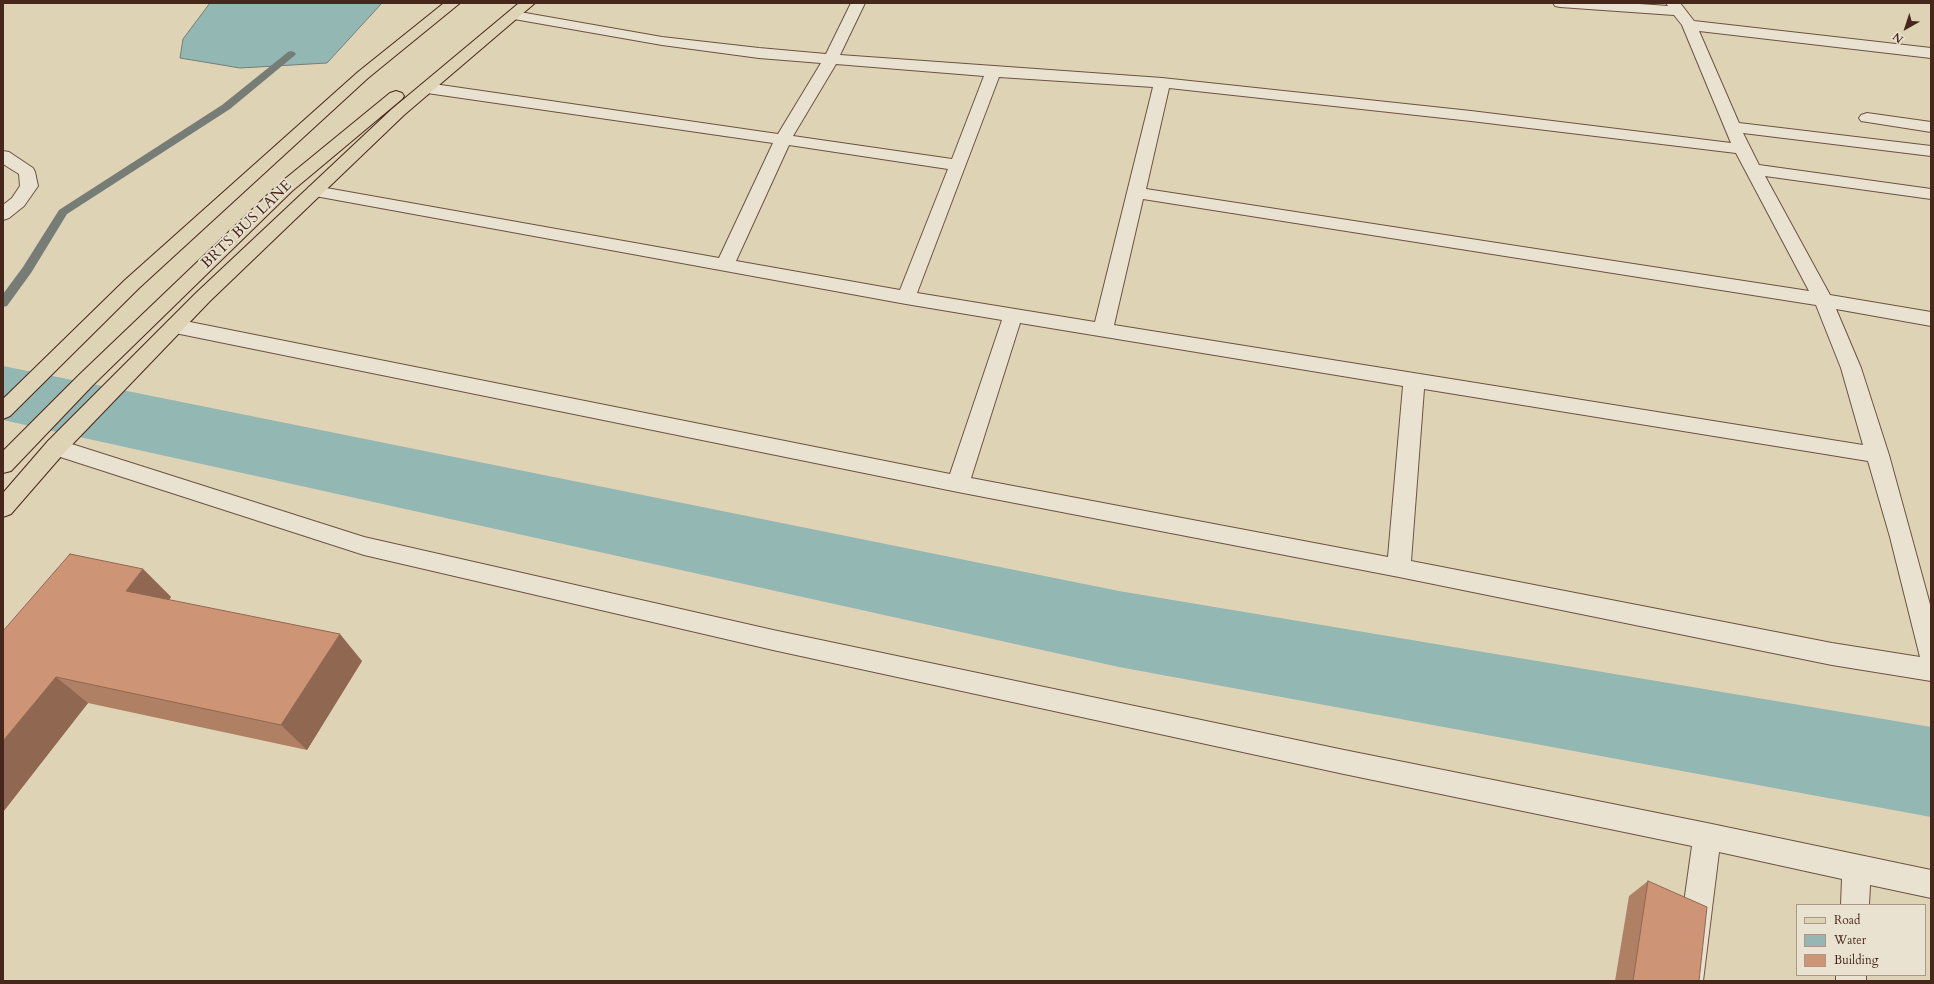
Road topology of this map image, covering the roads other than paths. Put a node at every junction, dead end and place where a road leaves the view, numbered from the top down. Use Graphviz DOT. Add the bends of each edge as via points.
graph roads {
  1 [pos="453,3"];
  2 [pos="528,3"];
  3 [pos="858,3"];
  4 [pos="1560,3"];
  5 [pos="511,9"];
  6 [pos="1681,13"];
  7 [pos="1931,53"];
  8 [pos="831,59"];
  9 [pos="993,72"];
  10 [pos="1162,83"];
  11 [pos="427,88"];
  12 [pos="1867,118"];
  13 [pos="1733,127"];
  14 [pos="1931,127"];
  15 [pos="783,140"];
  16 [pos="1742,149"];
  17 [pos="1931,151"];
  18 [pos="3,156"];
  19 [pos="958,165"];
  20 [pos="1753,169"];
  21 [pos="315,191"];
  22 [pos="1136,193"];
  23 [pos="1931,194"];
  24 [pos="3,214"];
  25 [pos="725,265"];
  26 [pos="906,298"];
  27 [pos="1823,300"];
  28 [pos="1013,315"];
  29 [pos="1931,319"];
  30 [pos="175,326"];
  31 [pos="1102,330"];
  32 [pos="1414,381"];
  33 [pos="3,411"];
  34 [pos="56,447"];
  35 [pos="1878,455"];
  36 [pos="3,465"];
  37 [pos="958,484"];
  38 [pos="3,508"];
  39 [pos="1399,568"];
  40 [pos="1931,655"];
  41 [pos="1931,670"];
  42 [pos="1707,836"];
  43 [pos="1856,868"];
  44 [pos="1931,884"];
  45 [pos="1855,904"];
  46 [pos="1688,981"];
  1 -- 33 [label="main road" via="363,75 132,284"];
  2 -- 5 [label="main road"];
  3 -- 8 [label="street"];
  4 -- 6 [label="street"];
  5 -- 8 [label="street" via="676,43"];
  5 -- 11 [label="main road"];
  5 -- 36 [label="main road, BRTS BUS LANE" via="286,187 86,380"];
  6 -- 7 [label="street"];
  6 -- 13 [label="street"];
  8 -- 9 [label="street"];
  8 -- 15 [label="street"];
  9 -- 10 [label="street"];
  9 -- 19 [label="street"];
  10 -- 16 [label="street" via="1463,115"];
  10 -- 22 [label="street"];
  11 -- 15 [label="street"];
  11 -- 21 [label="main road"];
  12 -- 14 [label="street"];
  13 -- 16 [label="street"];
  13 -- 17 [label="street"];
  15 -- 19 [label="street"];
  15 -- 25 [label="street"];
  16 -- 20 [label="street"];
  18 -- 24 [label="street" via="27,172 29,186 18,202"];
  19 -- 26 [label="street"];
  20 -- 23 [label="street"];
  20 -- 27 [label="street"];
  21 -- 25 [label="street"];
  21 -- 30 [label="main road"];
  22 -- 27 [label="street"];
  22 -- 31 [label="street"];
  25 -- 26 [label="street"];
  26 -- 28 [label="street"];
  27 -- 29 [label="street"];
  27 -- 35 [label="street" via="1851,368"];
  28 -- 31 [label="street"];
  28 -- 37 [label="street"];
  30 -- 34 [label="main road"];
  30 -- 37 [label="street"];
  31 -- 32 [label="street"];
  32 -- 35 [label="street"];
  32 -- 39 [label="street"];
  34 -- 38 [label="main road"];
  34 -- 42 [label="street" via="364,546 773,640"];
  35 -- 40 [label="street"];
  37 -- 39 [label="street"];
  39 -- 41 [label="street" via="1832,654"];
  42 -- 43 [label="street"];
  42 -- 46 [label="street"];
  43 -- 44 [label="street"];
  43 -- 45 [label="street"];
}
